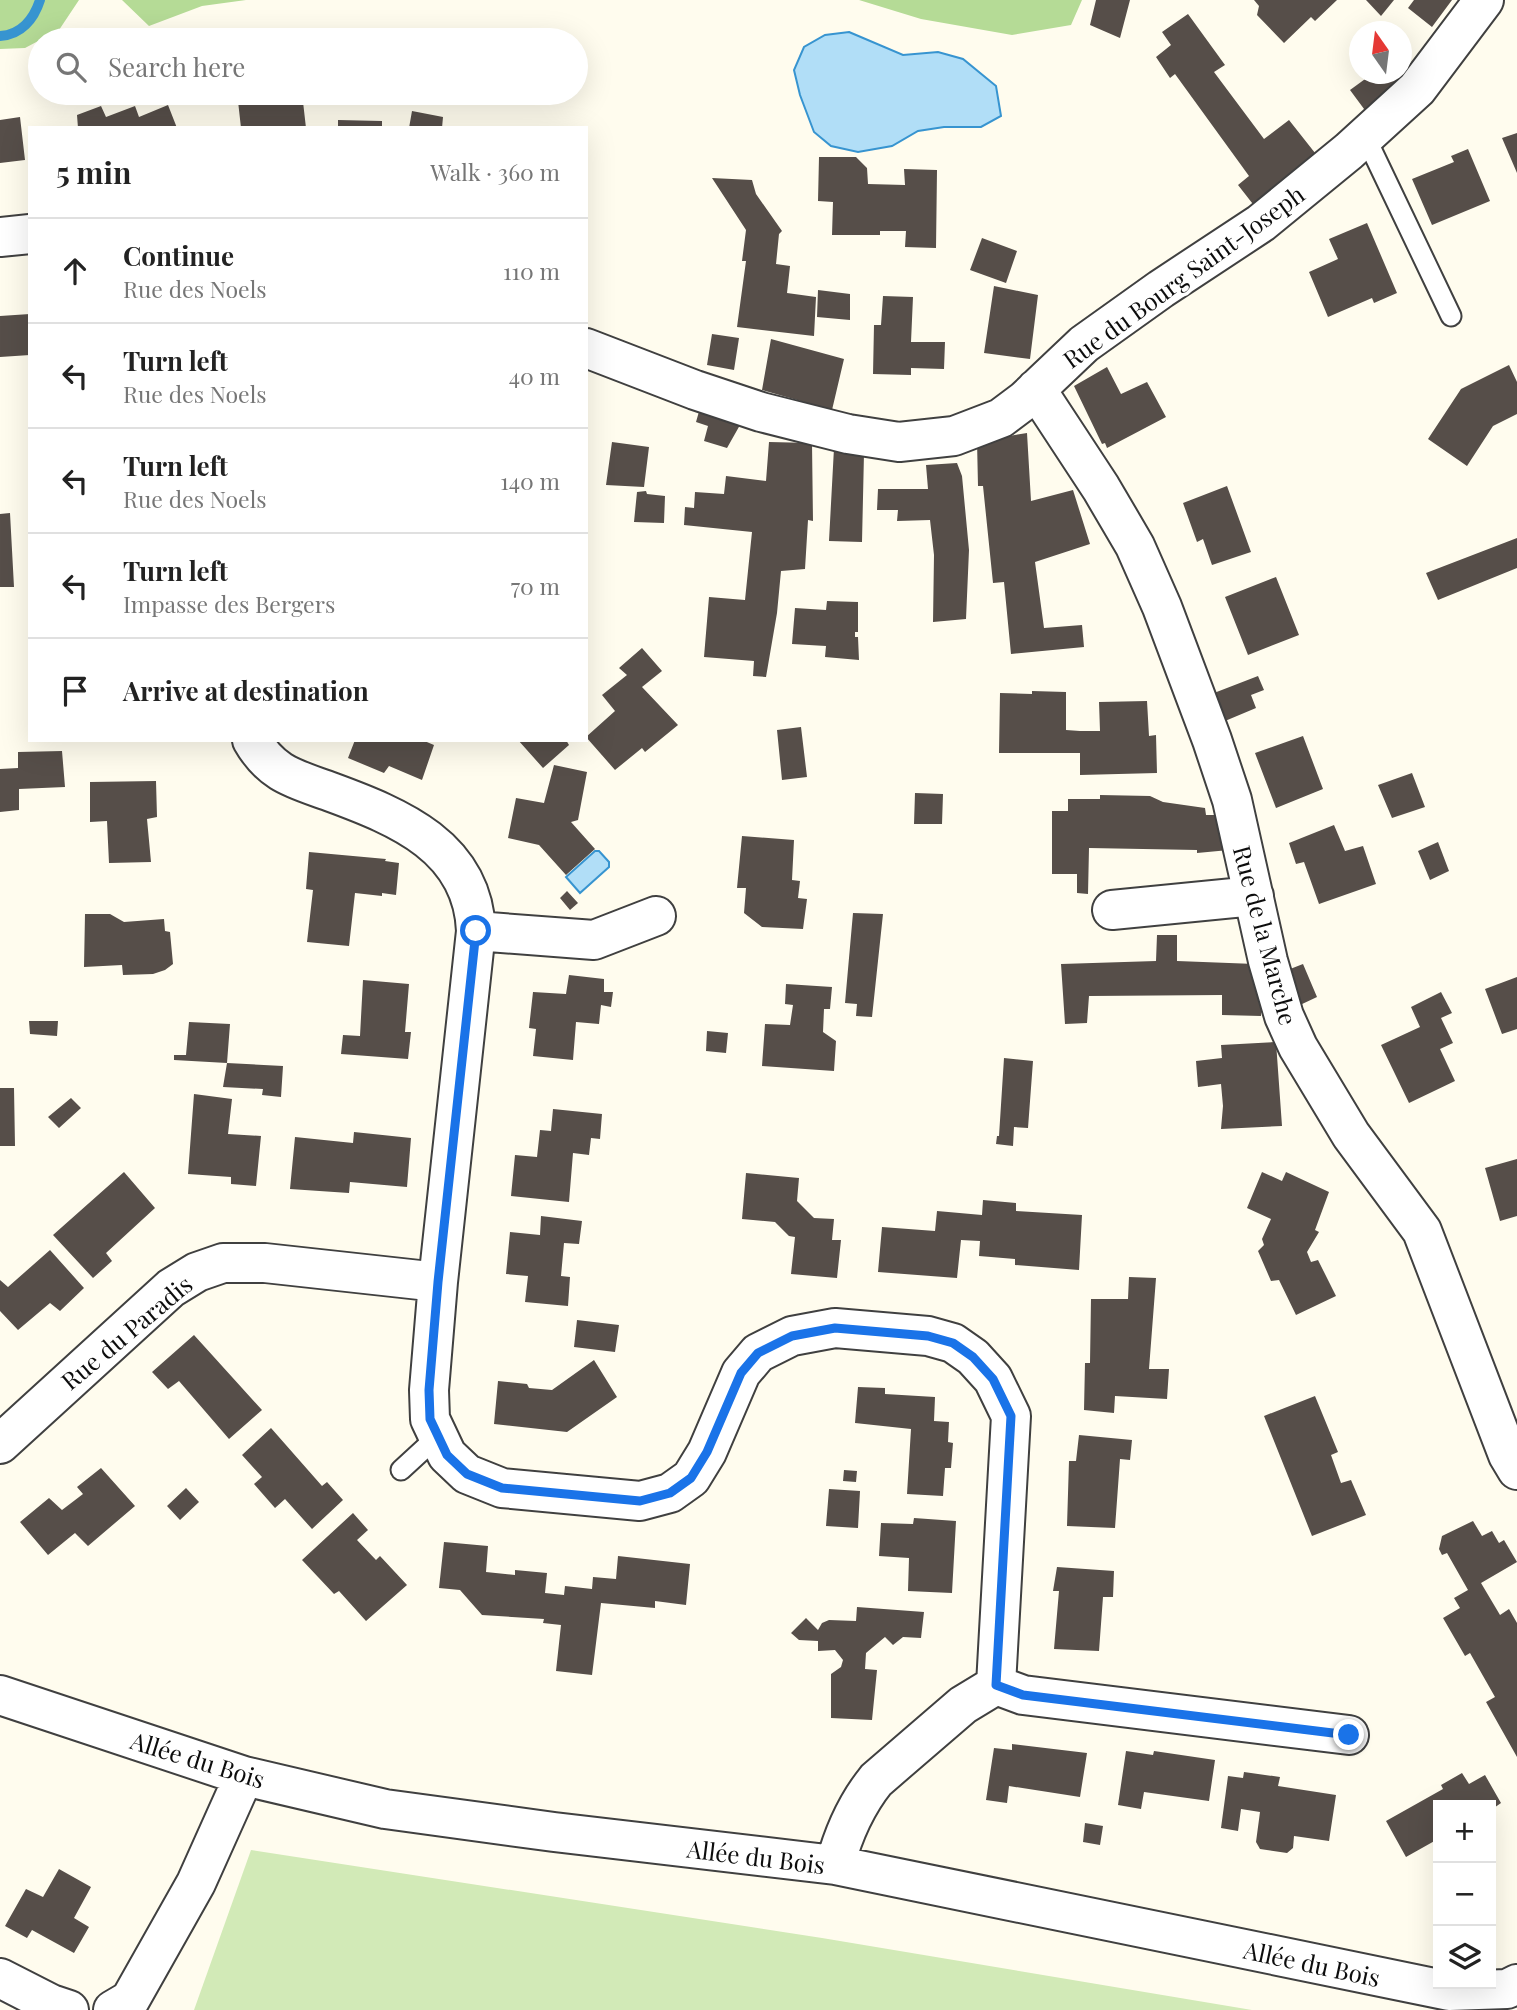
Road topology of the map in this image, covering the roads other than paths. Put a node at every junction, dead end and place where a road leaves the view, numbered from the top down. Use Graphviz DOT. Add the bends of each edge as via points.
graph roads {
  1 [pos="1484,0"];
  2 [pos="1365,135"];
  3 [pos="28,234"];
  4 [pos="0,237"];
  5 [pos="1451,316"];
  6 [pos="588,349"];
  7 [pos="1036,389"];
  8 [pos="254,742"];
  9 [pos="1254,896"];
  10 [pos="1112,910"];
  11 [pos="656,916"];
  12 [pos="476,931"];
  13 [pos="438,1282"];
  14 [pos="438,1436"];
  15 [pos="0,1444"];
  16 [pos="401,1470"];
  17 [pos="1517,1470"];
  18 [pos="996,1685"];
  19 [pos="0,1695"];
  20 [pos="1349,1735"];
  21 [pos="244,1776"];
  22 [pos="835,1865"];
  23 [pos="0,1978"];
  24 [pos="1517,1984"];
  25 [pos="69,2010"];
  26 [pos="113,2010"];
  1 -- 2 [label="street, Rue du Bourg Saint-Joseph" via="1417,89"];
  2 -- 5 [label="lane"];
  2 -- 7 [label="street, Rue du Bourg Saint-Joseph" via="1261,223 1084,344"];
  3 -- 4 [label="street"];
  6 -- 7 [label="street, Rue du Bourg Saint-Joseph" via="761,412 899,442 954,436 1001,418"];
  7 -- 9 [label="street, Rue de la Marche" via="1135,546 1162,607 1232,800"];
  8 -- 12 [label="street" via="274,769 376,809 423,835 448,856 475,907"];
  9 -- 10 [label="street"];
  9 -- 17 [label="street, Rue de la Marche" via="1284,1016 1298,1047 1351,1135 1422,1231"];
  11 -- 12 [label="street" via="594,940"];
  12 -- 13 [label="street"];
  13 -- 14 [label="street" via="429,1390 430,1419"];
  13 -- 15 [label="street, Rue du Paradis" via="265,1263 223,1263 197,1272 143,1312"];
  14 -- 16 [label="lane"];
  14 -- 18 [label="street" via="447,1455 467,1474 502,1488 640,1501 670,1493 691,1478 741,1373 767,1348 792,1336 835,1328 928,1336 953,1343 993,1379 1011,1416"];
  18 -- 20 [label="street" via="1023,1695"];
  18 -- 22 [label="street" via="963,1704 876,1780 842,1839"];
  19 -- 21 [label="street, Allée du Bois"];
  21 -- 22 [label="street, Allée du Bois" via="385,1809"];
  21 -- 26 [label="street" via="196,1883 130,2000"];
  22 -- 24 [label="street, Allée du Bois" via="1449,1991 1507,1989"];
  23 -- 25 [label="street"];
}
